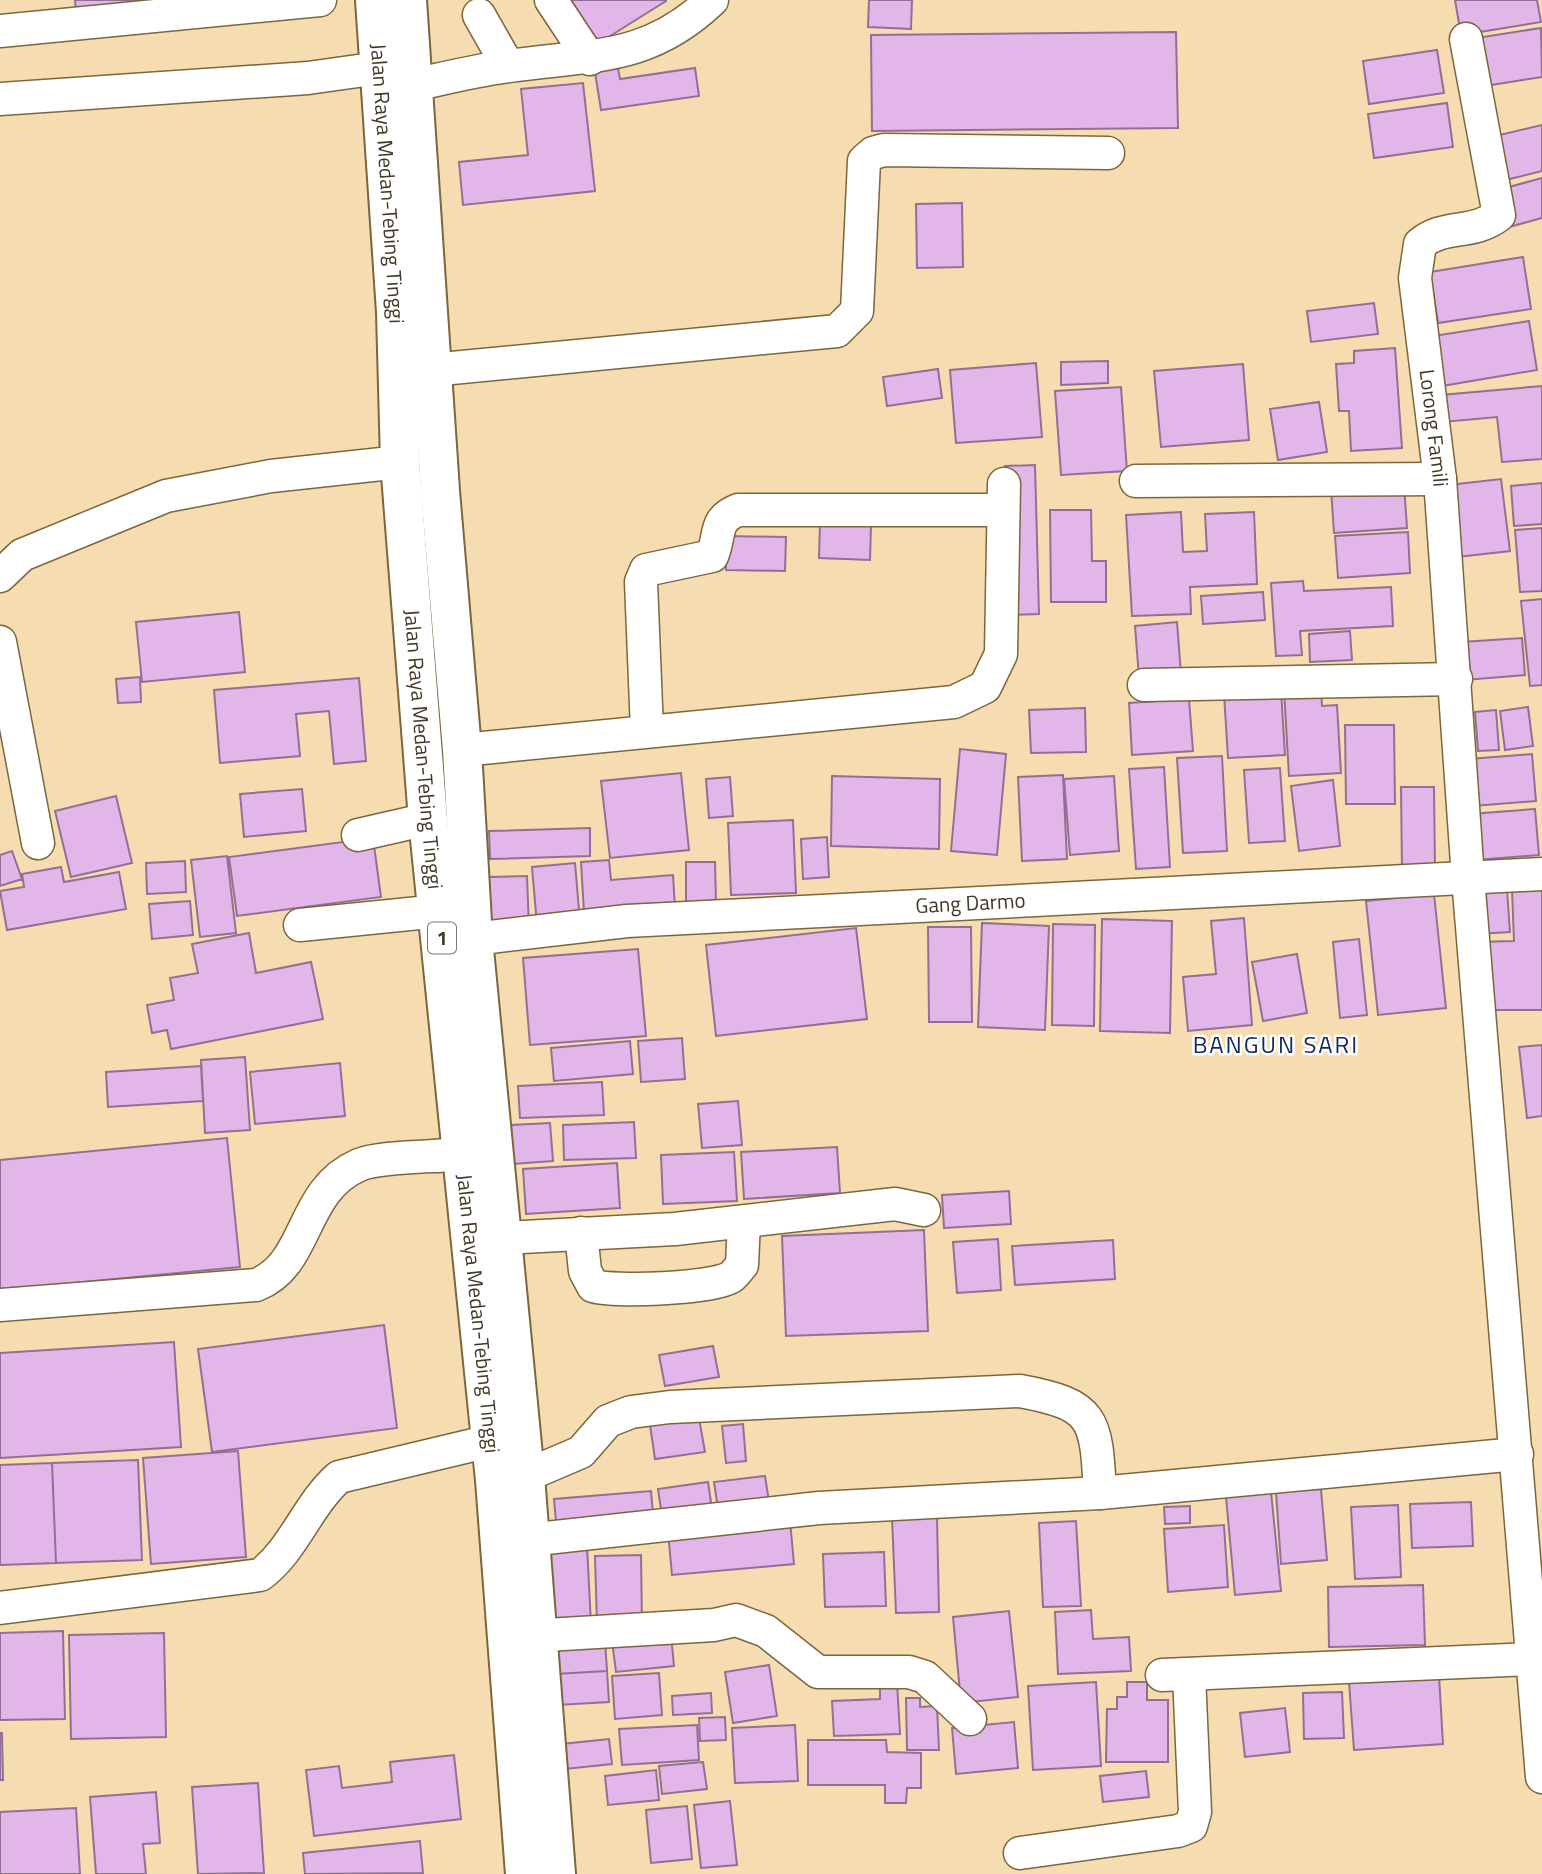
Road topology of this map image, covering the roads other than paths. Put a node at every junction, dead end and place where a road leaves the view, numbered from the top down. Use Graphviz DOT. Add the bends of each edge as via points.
graph roads {
  1 [pos="320,0"];
  2 [pos="375,0"];
  3 [pos="407,0"];
  4 [pos="551,0"];
  5 [pos="712,0"];
  6 [pos="479,15"];
  7 [pos="0,31"];
  8 [pos="1466,39"];
  9 [pos="590,59"];
  10 [pos="508,66"];
  11 [pos="379,68"];
  12 [pos="414,85"];
  13 [pos="0,99"];
  14 [pos="1108,153"];
  15 [pos="431,370"];
  16 [pos="400,462"];
  17 [pos="1440,479"];
  18 [pos="1136,481"];
  19 [pos="7,560"];
  20 [pos="0,642"];
  21 [pos="1456,679"];
  22 [pos="1144,685"];
  23 [pos="647,731"];
  24 [pos="462,750"];
  25 [pos="428,819"];
  26 [pos="359,835"];
  27 [pos="38,842"];
  28 [pos="1542,874"];
  29 [pos="1468,878"];
  30 [pos="439,912"];
  31 [pos="300,925"];
  32 [pos="473,939"];
  33 [pos="462,1154"];
  34 [pos="924,1210"];
  35 [pos="744,1222"];
  36 [pos="581,1233"];
  37 [pos="503,1238"];
  38 [pos="0,1305"];
  39 [pos="490,1441"];
  40 [pos="1517,1454"];
  41 [pos="524,1476"];
  42 [pos="1100,1493"];
  43 [pos="528,1541"];
  44 [pos="1533,1581"];
  45 [pos="0,1608"];
  46 [pos="522,1636"];
  47 [pos="1531,1659"];
  48 [pos="970,1719"];
  49 [pos="1542,1777"];
  50 [pos="1020,1853"];
  51 [pos="525,1874"];
  52 [pos="555,1874"];
  1 -- 7 [label="street"];
  2 -- 11 [label="highway, Jalan Raya Medan-Tebing Tinggi / 1"];
  3 -- 12 [label="highway, Jalan Raya Medan-Tebing Tinggi / 1"];
  4 -- 9 [label="street"];
  5 -- 9 [label="street" via="659,39"];
  6 -- 10 [label="street"];
  8 -- 17 [label="street, Lorong Famili" via="1499,215 1484,227 1432,234 1420,244 1415,278"];
  9 -- 10 [label="street"];
  10 -- 12 [label="street"];
  11 -- 13 [label="street" via="308,78"];
  11 -- 16 [label="highway, Jalan Raya Medan-Tebing Tinggi / 1" via="396,312"];
  12 -- 15 [label="highway, Jalan Raya Medan-Tebing Tinggi / 1"];
  14 -- 15 [label="street" via="873,153 864,161 857,311 837,331"];
  15 -- 24 [label="highway, Jalan Raya Medan-Tebing Tinggi / 1"];
  16 -- 19 [label="street" via="271,476 166,496"];
  16 -- 25 [label="highway, Jalan Raya Medan-Tebing Tinggi / 1"];
  17 -- 18 [label="street"];
  17 -- 21 [label="street, Lorong Famili"];
  20 -- 27 [label="street"];
  21 -- 22 [label="street"];
  21 -- 29 [label="street, Lorong Famili"];
  23 -- 23 [label="street" via="641,582 646,570 659,565 712,556 726,515 738,510 1004,497 1001,654 985,687 954,702"];
  23 -- 24 [label="street"];
  24 -- 32 [label="highway, Jalan Raya Medan-Tebing Tinggi / 1"];
  25 -- 26 [label="street"];
  25 -- 30 [label="highway, Jalan Raya Medan-Tebing Tinggi / 1"];
  28 -- 29 [label="street, Gang Darmo"];
  29 -- 32 [label="street, Gang Darmo" via="627,920"];
  29 -- 40 [label="street, Lorong Famili"];
  30 -- 31 [label="street"];
  30 -- 33 [label="highway, Jalan Raya Medan-Tebing Tinggi / 1"];
  32 -- 37 [label="highway, Jalan Raya Medan-Tebing Tinggi / 1"];
  33 -- 38 [label="street" via="361,1164 335,1180 318,1198 284,1267 256,1285"];
  33 -- 39 [label="highway, Jalan Raya Medan-Tebing Tinggi / 1"];
  34 -- 35 [label="street" via="895,1204"];
  35 -- 36 [label="street"];
  35 -- 36 [label="street" via="743,1265 730,1277 714,1283 612,1291 593,1286 585,1271"];
  36 -- 37 [label="street"];
  37 -- 41 [label="highway, Jalan Raya Medan-Tebing Tinggi / 1"];
  39 -- 45 [label="street" via="340,1477 322,1492 274,1565 260,1575"];
  39 -- 46 [label="highway, Jalan Raya Medan-Tebing Tinggi / 1"];
  40 -- 42 [label="street"];
  40 -- 44 [label="street, Lorong Famili"];
  41 -- 42 [label="street" via="581,1452 608,1421 631,1412 1020,1391 1061,1398 1087,1418 1097,1443"];
  41 -- 43 [label="highway, Jalan Raya Medan-Tebing Tinggi / 1"];
  42 -- 43 [label="street" via="819,1508"];
  43 -- 46 [label="highway, Jalan Raya Medan-Tebing Tinggi / 1"];
  44 -- 47 [label="street, Lorong Famili"];
  46 -- 48 [label="street" via="736,1620 766,1631 818,1672 909,1672 925,1677"];
  46 -- 51 [label="highway, Jalan Raya Medan-Tebing Tinggi / 1"];
  46 -- 52 [label="highway, Jalan Raya Medan-Tebing Tinggi / 1"];
  47 -- 49 [label="street, Lorong Famili"];
  47 -- 50 [label="street" via="1175,1675 1195,1812 1192,1826"];
}
